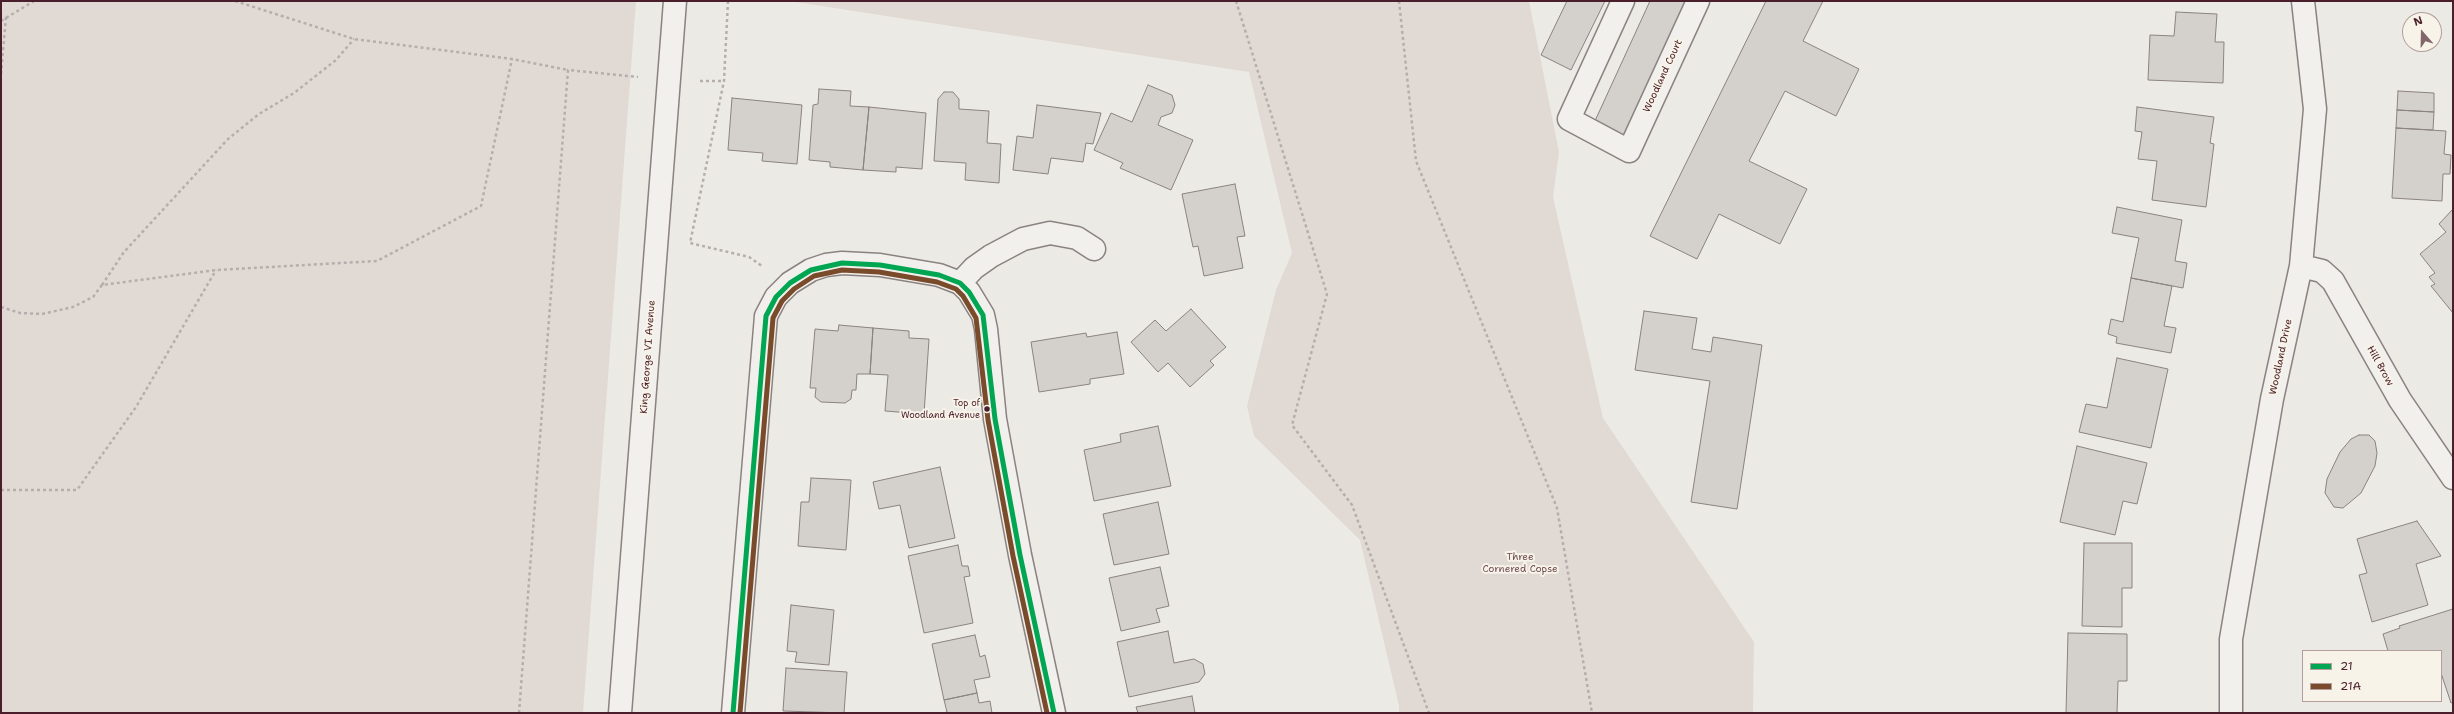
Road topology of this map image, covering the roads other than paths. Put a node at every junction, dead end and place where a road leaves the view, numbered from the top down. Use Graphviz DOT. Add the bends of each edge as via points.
graph roads {
  1 [pos="675,1"];
  2 [pos="1623,1"];
  3 [pos="1698,1"];
  4 [pos="2303,1"];
  5 [pos="1094,249"];
  6 [pos="2301,266"];
  7 [pos="960,283"];
  8 [pos="2453,478"];
  9 [pos="620,713"];
  10 [pos="733,713"];
  11 [pos="1054,713"];
  12 [pos="2231,713"];
  1 -- 9 [label="street, King George VI Avenue"];
  2 -- 3 [label="street, Woodland Court" via="1569,119 1629,151"];
  4 -- 6 [label="street, Woodland Drive" via="2315,109"];
  5 -- 7 [label="street" via="1077,238 1065,235 1050,233 1023,239 991,256 974,268"];
  6 -- 8 [label="street, Hill Brow" via="2322,271 2333,281 2400,400"];
  6 -- 12 [label="street, Woodland Drive" via="2272,399 2231,640"];
  7 -- 10 [label="street" via="914,269 880,265 826,264 790,283 776,297 766,316"];
  7 -- 11 [label="street" via="976,302 986,329 995,419 1020,556"];
}
